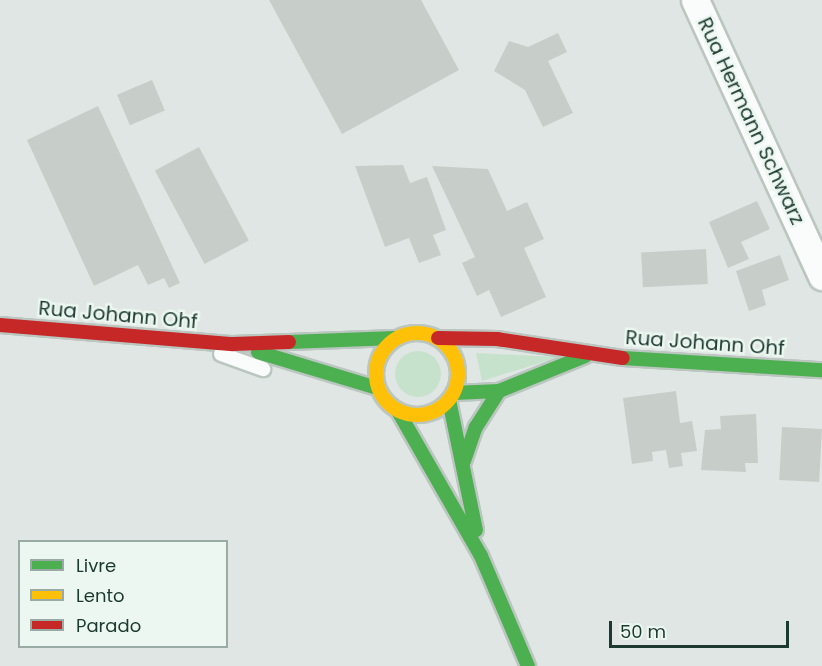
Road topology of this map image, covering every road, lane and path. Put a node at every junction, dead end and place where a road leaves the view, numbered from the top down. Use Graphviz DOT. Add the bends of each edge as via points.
graph roads {
  1 [pos="695,0"];
  2 [pos="822,276"];
  3 [pos="0,325"];
  4 [pos="395,338"];
  5 [pos="438,338"];
  6 [pos="186,340"];
  7 [pos="233,344"];
  8 [pos="585,356"];
  9 [pos="822,370"];
  10 [pos="377,388"];
  11 [pos="499,390"];
  12 [pos="452,397"];
  13 [pos="393,408"];
  14 [pos="464,461"];
  15 [pos="481,555"];
  16 [pos="528,666"];
  1 -- 2 [label="street, Rua Hermann Schwarz"];
  3 -- 6 [label="main road, Rua Johann Ohf"];
  4 -- 5 [label="main road" via="424,333"];
  4 -- 7 [label="main road, Rua Johann Ohf"];
  4 -- 10 [label="main road" via="378,359"];
  5 -- 8 [label="main road, Rua Johann Ohf" via="497,339"];
  5 -- 12 [label="main road" via="458,368"];
  6 -- 7 [label="main road, Rua Johann Ohf"];
  6 -- 13 [label="lane" via="285,376"];
  7 -- 10 [label="main road, Rua Johann Ohf"];
  8 -- 9 [label="main road, Rua Johann Ohf"];
  8 -- 11 [label="main road, Rua Johann Ohf"];
  10 -- 13 [label="main road"];
  11 -- 12 [label="main road, Rua Johann Ohf"];
  11 -- 14 [label="main road" via="476,427"];
  12 -- 13 [label="main road" via="430,414"];
  12 -- 14 [label="main road"];
  13 -- 15 [label="main road"];
  14 -- 15 [label="main road"];
  15 -- 16 [label="main road"];
}
